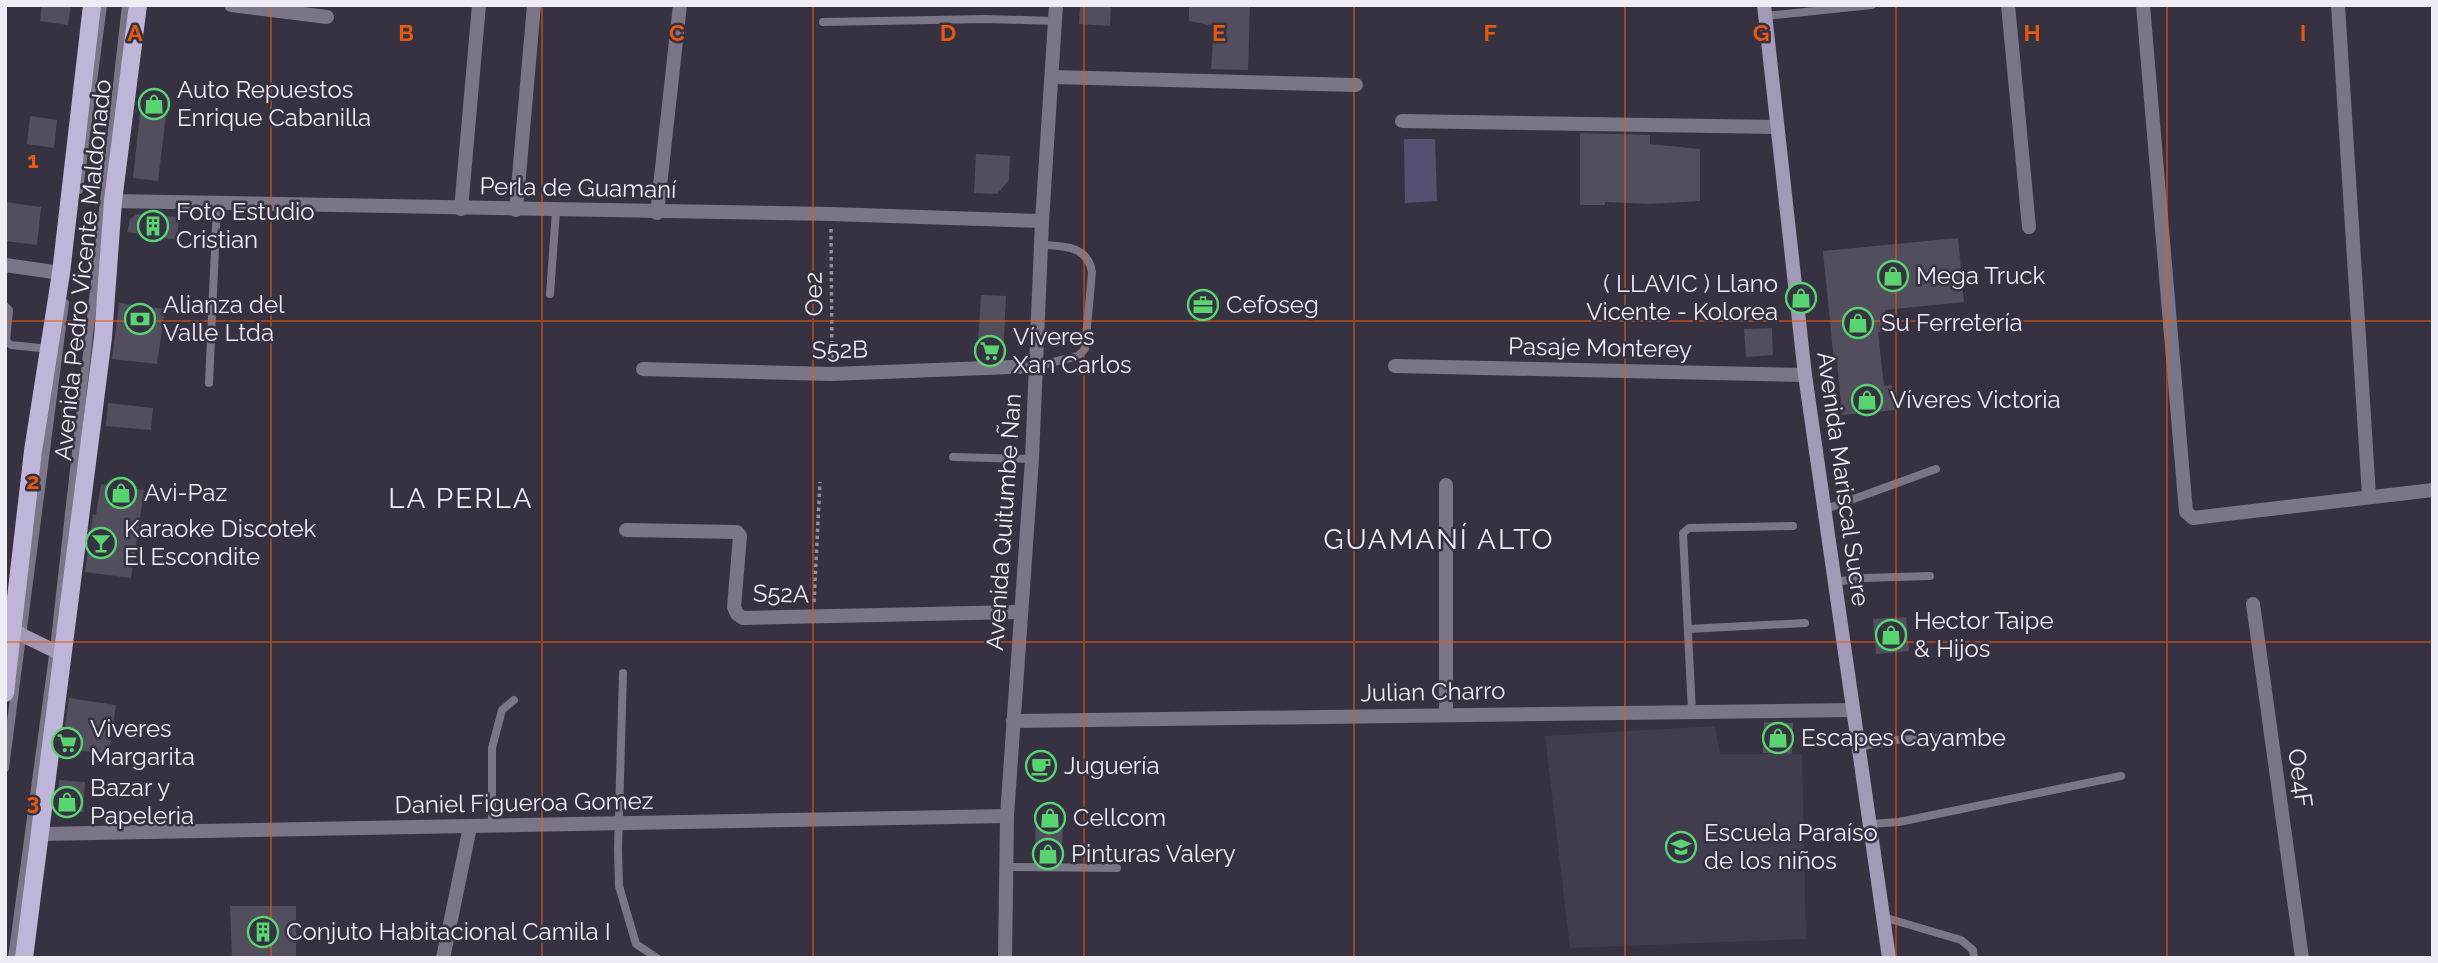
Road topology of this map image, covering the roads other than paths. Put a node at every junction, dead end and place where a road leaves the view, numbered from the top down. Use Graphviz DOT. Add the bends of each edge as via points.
graph roads {
  1 [pos="92,5"];
  2 [pos="103,5"];
  3 [pos="126,5"];
  4 [pos="138,5"];
  5 [pos="230,5"];
  6 [pos="479,5"];
  7 [pos="534,5"];
  8 [pos="681,5"];
  9 [pos="1056,5"];
  10 [pos="1872,5"];
  11 [pos="2008,5"];
  12 [pos="2143,5"];
  13 [pos="2338,5"];
  14 [pos="1765,11"];
  15 [pos="327,17"];
  16 [pos="1055,21"];
  17 [pos="823,22"];
  18 [pos="1052,77"];
  19 [pos="1356,85"];
  20 [pos="1402,121"];
  21 [pos="1777,127"];
  22 [pos="113,201"];
  23 [pos="216,204"];
  24 [pos="461,209"];
  25 [pos="516,210"];
  26 [pos="556,211"];
  27 [pos="657,213"];
  28 [pos="1042,221"];
  29 [pos="2029,227"];
  30 [pos="1042,245"];
  31 [pos="5,265"];
  32 [pos="61,273"];
  33 [pos="550,294"];
  34 [pos="5,306"];
  35 [pos="49,349"];
  36 [pos="1037,366"];
  37 [pos="1395,366"];
  38 [pos="643,369"];
  39 [pos="1805,375"];
  40 [pos="209,383"];
  41 [pos="953,457"];
  42 [pos="1032,459"];
  43 [pos="1937,470"];
  44 [pos="1446,485"];
  45 [pos="2433,490"];
  46 [pos="2369,496"];
  47 [pos="1826,509"];
  48 [pos="1793,526"];
  49 [pos="626,530"];
  50 [pos="1930,576"];
  51 [pos="1834,582"];
  52 [pos="2253,604"];
  53 [pos="1020,612"];
  54 [pos="1805,623"];
  55 [pos="14,629"];
  56 [pos="1688,629"];
  57 [pos="57,651"];
  58 [pos="623,673"];
  59 [pos="5,693"];
  60 [pos="514,700"];
  61 [pos="1853,710"];
  62 [pos="1692,712"];
  63 [pos="1446,715"];
  64 [pos="1013,721"];
  65 [pos="1981,735"];
  66 [pos="1858,747"];
  67 [pos="5,768"];
  68 [pos="2121,776"];
  69 [pos="1007,816"];
  70 [pos="619,824"];
  71 [pos="1870,824"];
  72 [pos="492,826"];
  73 [pos="470,827"];
  74 [pos="41,834"];
  75 [pos="1007,867"];
  76 [pos="1117,868"];
  77 [pos="1883,917"];
  78 [pos="12,958"];
  79 [pos="24,958"];
  80 [pos="443,958"];
  81 [pos="657,958"];
  82 [pos="1005,958"];
  83 [pos="1889,958"];
  84 [pos="1974,958"];
  85 [pos="2302,958"];
  1 -- 32 [label="main road, Avenida Pedro Vicente Maldonado"];
  2 -- 55 [label="lane"];
  3 -- 57 [label="lane"];
  4 -- 22 [label="main road, Avenida Pedro Vicente Maldonado"];
  5 -- 15 [label="street"];
  6 -- 24 [label="street"];
  7 -- 25 [label="street"];
  8 -- 27 [label="street"];
  9 -- 16 [label="street, Avenida Quitumbe Ñan"];
  10 -- 14 [label="lane"];
  11 -- 29 [label="street"];
  12 -- 46 [label="street" via="2186,512 2193,518"];
  13 -- 46 [label="street"];
  14 -- 21 [label="main road, Avenida Mariscal Sucre"];
  16 -- 17 [label="lane"];
  16 -- 18 [label="street, Avenida Quitumbe Ñan"];
  18 -- 19 [label="street"];
  18 -- 28 [label="street, Avenida Quitumbe Ñan"];
  20 -- 21 [label="street"];
  21 -- 39 [label="main road, Avenida Mariscal Sucre"];
  22 -- 23 [label="street, Perla de Guamaní"];
  22 -- 57 [label="main road, Avenida Pedro Vicente Maldonado" via="103,337"];
  23 -- 24 [label="street, Perla de Guamaní"];
  23 -- 40 [label="lane"];
  24 -- 25 [label="street, Perla de Guamaní"];
  25 -- 26 [label="street, Perla de Guamaní"];
  26 -- 27 [label="street, Perla de Guamaní"];
  26 -- 33 [label="lane"];
  27 -- 28 [label="street, Perla de Guamaní"];
  28 -- 30 [label="street, Avenida Quitumbe Ñan"];
  30 -- 36 [label="street, Avenida Quitumbe Ñan"];
  30 -- 36 [label="lane" via="1081,251 1092,272 1085,349 1078,356"];
  31 -- 32 [label="street"];
  32 -- 35 [label="main road, Avenida Pedro Vicente Maldonado"];
  34 -- 35 [label="lane" via="9,310 6,341"];
  35 -- 55 [label="main road, Avenida Pedro Vicente Maldonado"];
  36 -- 38 [label="street, S52B" via="832,374"];
  36 -- 42 [label="street, Avenida Quitumbe Ñan"];
  37 -- 39 [label="street, Pasaje Monterey"];
  39 -- 47 [label="main road, Avenida Mariscal Sucre"];
  41 -- 42 [label="lane"];
  42 -- 53 [label="street, Avenida Quitumbe Ñan"];
  43 -- 47 [label="lane"];
  44 -- 63 [label="street"];
  45 -- 46 [label="street"];
  47 -- 51 [label="main road, Avenida Mariscal Sucre"];
  48 -- 56 [label="lane" via="1689,528 1683,533"];
  49 -- 53 [label="street, S52A" via="737,532 734,607 743,618"];
  50 -- 51 [label="lane"];
  51 -- 61 [label="main road, Avenida Mariscal Sucre"];
  52 -- 85 [label="street, Oe4F"];
  53 -- 64 [label="street, Avenida Quitumbe Ñan"];
  54 -- 56 [label="lane"];
  55 -- 57 [label="main road"];
  55 -- 59 [label="main road, Avenida Pedro Vicente Maldonado"];
  55 -- 67 [label="lane"];
  56 -- 62 [label="lane"];
  57 -- 74 [label="main road, Avenida Pedro Vicente Maldonado"];
  57 -- 78 [label="lane"];
  58 -- 70 [label="lane"];
  60 -- 72 [label="lane" via="502,710 492,748"];
  61 -- 62 [label="street, Julian Charro"];
  61 -- 66 [label="main road, Avenida Mariscal Sucre"];
  62 -- 63 [label="street, Julian Charro"];
  63 -- 64 [label="street, Julian Charro"];
  64 -- 69 [label="street, Avenida Quitumbe Ñan"];
  65 -- 66 [label="lane"];
  66 -- 71 [label="main road, Avenida Mariscal Sucre"];
  68 -- 71 [label="lane"];
  69 -- 70 [label="street, Daniel Figueroa Gomez"];
  69 -- 75 [label="street, Avenida Quitumbe Ñan"];
  70 -- 72 [label="street, Daniel Figueroa Gomez"];
  70 -- 81 [label="lane" via="619,886 625,908 636,944"];
  71 -- 77 [label="main road, Avenida Mariscal Sucre"];
  72 -- 73 [label="street, Daniel Figueroa Gomez"];
  73 -- 74 [label="street, Daniel Figueroa Gomez"];
  73 -- 80 [label="street"];
  74 -- 79 [label="main road, Avenida Pedro Vicente Maldonado"];
  75 -- 76 [label="lane"];
  75 -- 82 [label="street, Avenida Quitumbe Ñan"];
  77 -- 83 [label="main road, Avenida Mariscal Sucre"];
  77 -- 84 [label="lane" via="1961,940 1973,950"];
}
